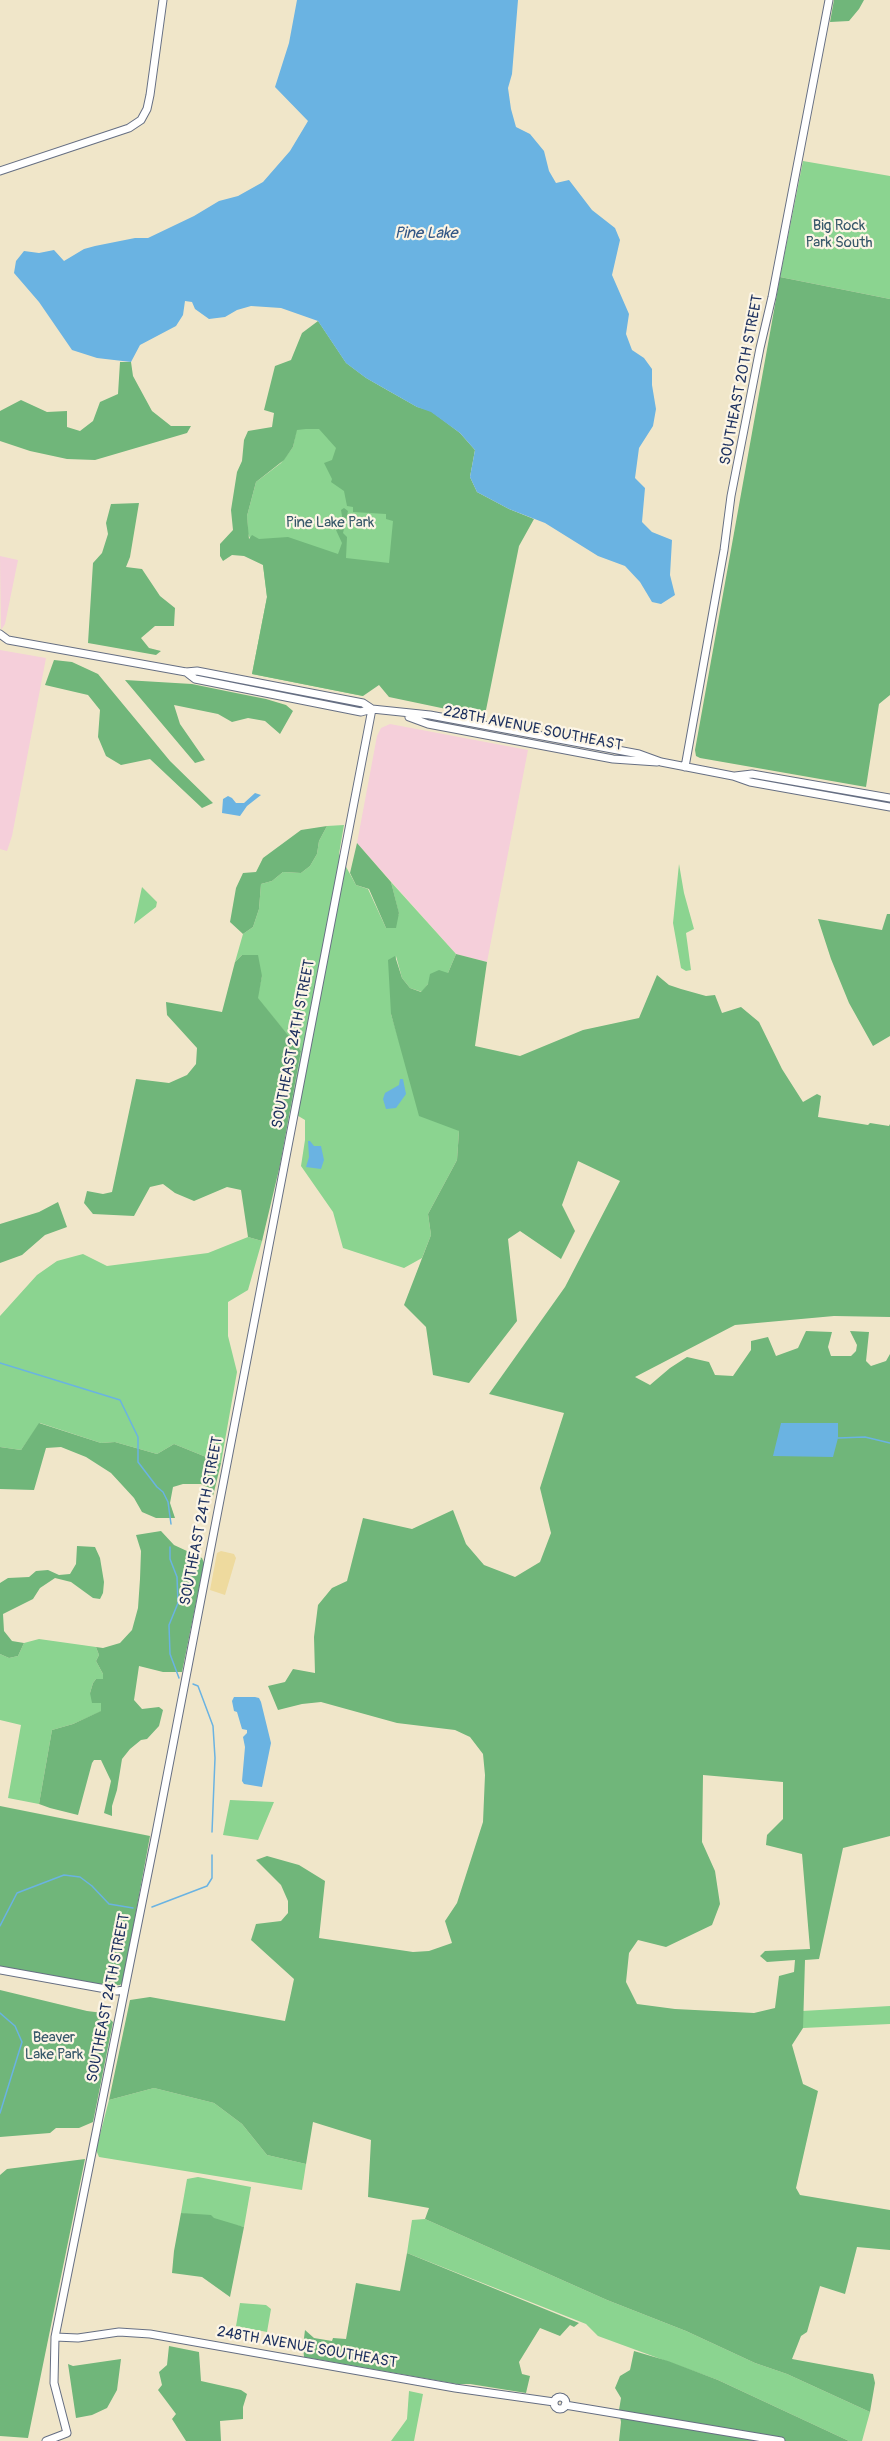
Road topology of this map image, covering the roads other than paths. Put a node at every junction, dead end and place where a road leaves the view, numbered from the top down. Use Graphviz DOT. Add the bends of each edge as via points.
graph roads {
  1 [pos="163,0"];
  2 [pos="829,0"];
  3 [pos="0,171"];
  4 [pos="0,634"];
  5 [pos="8,640"];
  6 [pos="0,642"];
  7 [pos="186,672"];
  8 [pos="250,681"];
  9 [pos="248,689"];
  10 [pos="372,709"];
  11 [pos="401,714"];
  12 [pos="560,740"];
  13 [pos="527,741"];
  14 [pos="661,762"];
  15 [pos="685,767"];
  16 [pos="733,776"];
  17 [pos="890,798"];
  18 [pos="890,807"];
  19 [pos="0,1970"];
  20 [pos="124,1990"];
  21 [pos="55,2337"];
  22 [pos="46,2441"];
  23 [pos="781,2441"];
  1 -- 3 [label="street" via="150,95 141,120 129,128"];
  2 -- 15 [label="street, SOUTHEAST 20TH STREET" via="731,498"];
  4 -- 5 [label="street, 228TH AVENUE SOUTHEAST"];
  5 -- 6 [label="street, 228TH AVENUE SOUTHEAST"];
  5 -- 7 [label="street, 228TH AVENUE SOUTHEAST"];
  7 -- 8 [label="street, 228TH AVENUE SOUTHEAST"];
  7 -- 9 [label="street, 228TH AVENUE SOUTHEAST" via="195,679"];
  8 -- 9 [label="street"];
  8 -- 10 [label="street, 228TH AVENUE SOUTHEAST" via="363,703"];
  9 -- 10 [label="street, 228TH AVENUE SOUTHEAST" via="361,712"];
  10 -- 11 [label="street, 228TH AVENUE SOUTHEAST"];
  10 -- 20 [label="street, SOUTHEAST 24TH STREET"];
  11 -- 12 [label="street, 228TH AVENUE SOUTHEAST" via="430,715"];
  11 -- 13 [label="street, 228TH AVENUE SOUTHEAST" via="428,724"];
  12 -- 13 [label="street"];
  12 -- 14 [label="street, 228TH AVENUE SOUTHEAST" via="639,754"];
  13 -- 14 [label="street, 228TH AVENUE SOUTHEAST" via="613,759"];
  14 -- 15 [label="street, 228TH AVENUE SOUTHEAST"];
  15 -- 16 [label="street, 228TH AVENUE SOUTHEAST"];
  16 -- 17 [label="street, 228TH AVENUE SOUTHEAST" via="752,774"];
  16 -- 18 [label="street, 228TH AVENUE SOUTHEAST"];
  19 -- 20 [label="street"];
  20 -- 21 [label="street, SOUTHEAST 24TH STREET"];
  21 -- 22 [label="street, SOUTHEAST 24TH STREET" via="54,2383 67,2433"];
  21 -- 23 [label="street, 248TH AVENUE SOUTHEAST" via="150,2334 455,2388 554,2402 560,2397 566,2405"];
}
